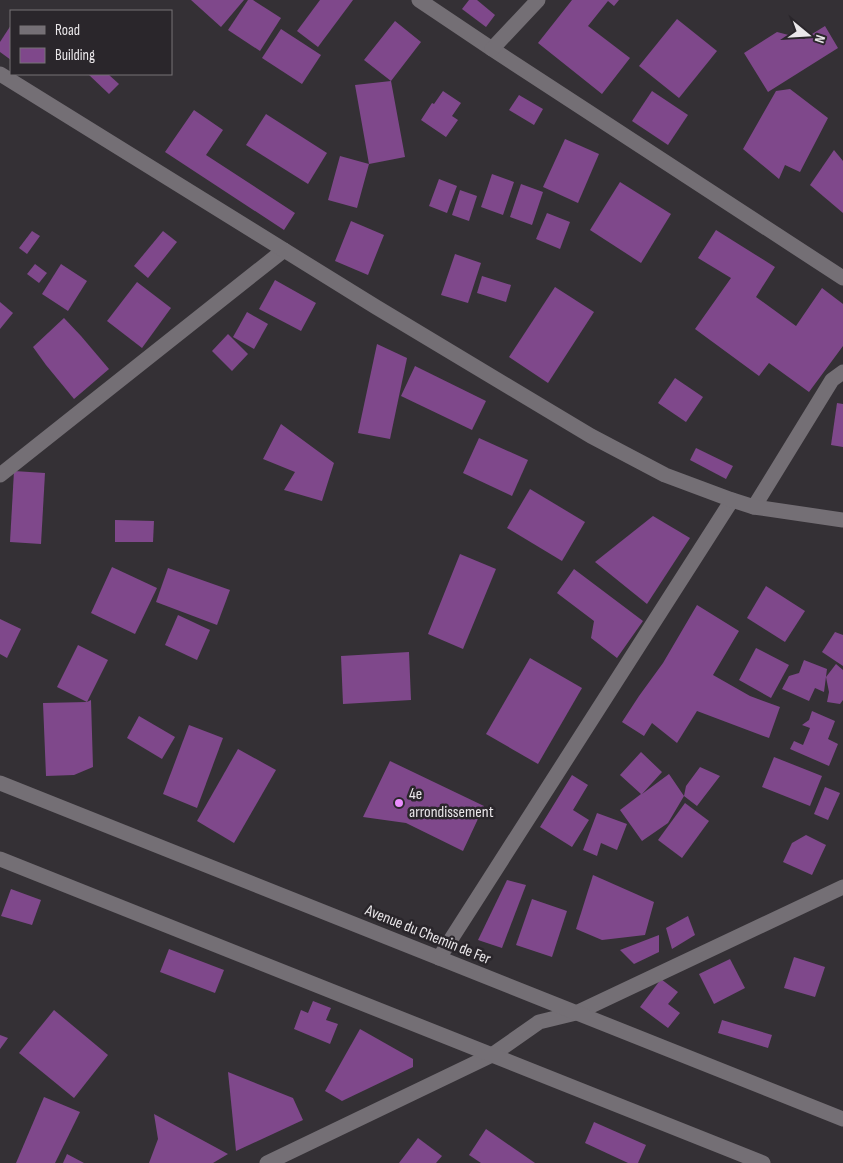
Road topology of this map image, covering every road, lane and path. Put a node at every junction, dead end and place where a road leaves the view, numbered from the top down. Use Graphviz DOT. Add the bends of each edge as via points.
graph roads {
  1 [pos="419,0"];
  2 [pos="538,0"];
  3 [pos="492,49"];
  4 [pos="0,74"];
  5 [pos="284,250"];
  6 [pos="843,278"];
  7 [pos="843,372"];
  8 [pos="0,475"];
  9 [pos="732,500"];
  10 [pos="754,507"];
  11 [pos="843,520"];
  12 [pos="0,783"];
  13 [pos="0,860"];
  14 [pos="843,887"];
  15 [pos="438,958"];
  16 [pos="576,1013"];
  17 [pos="492,1055"];
  18 [pos="843,1120"];
  19 [pos="267,1163"];
  20 [pos="763,1163"];
  1 -- 3 [label="street"];
  2 -- 3 [label="street"];
  3 -- 6 [label="street"];
  4 -- 5 [label="street"];
  5 -- 8 [label="street"];
  5 -- 9 [label="street" via="591,436 666,475"];
  7 -- 10 [label="street" via="832,380"];
  9 -- 10 [label="street"];
  9 -- 15 [label="street"];
  10 -- 11 [label="street"];
  12 -- 15 [label="street, Avenue du Chemin de Fer"];
  13 -- 17 [label="street"];
  14 -- 16 [label="street"];
  15 -- 16 [label="street, Avenue du Chemin de Fer"];
  16 -- 17 [label="street" via="539,1022"];
  16 -- 18 [label="street, Avenue du Chemin de Fer"];
  17 -- 19 [label="street"];
  17 -- 20 [label="street"];
}
